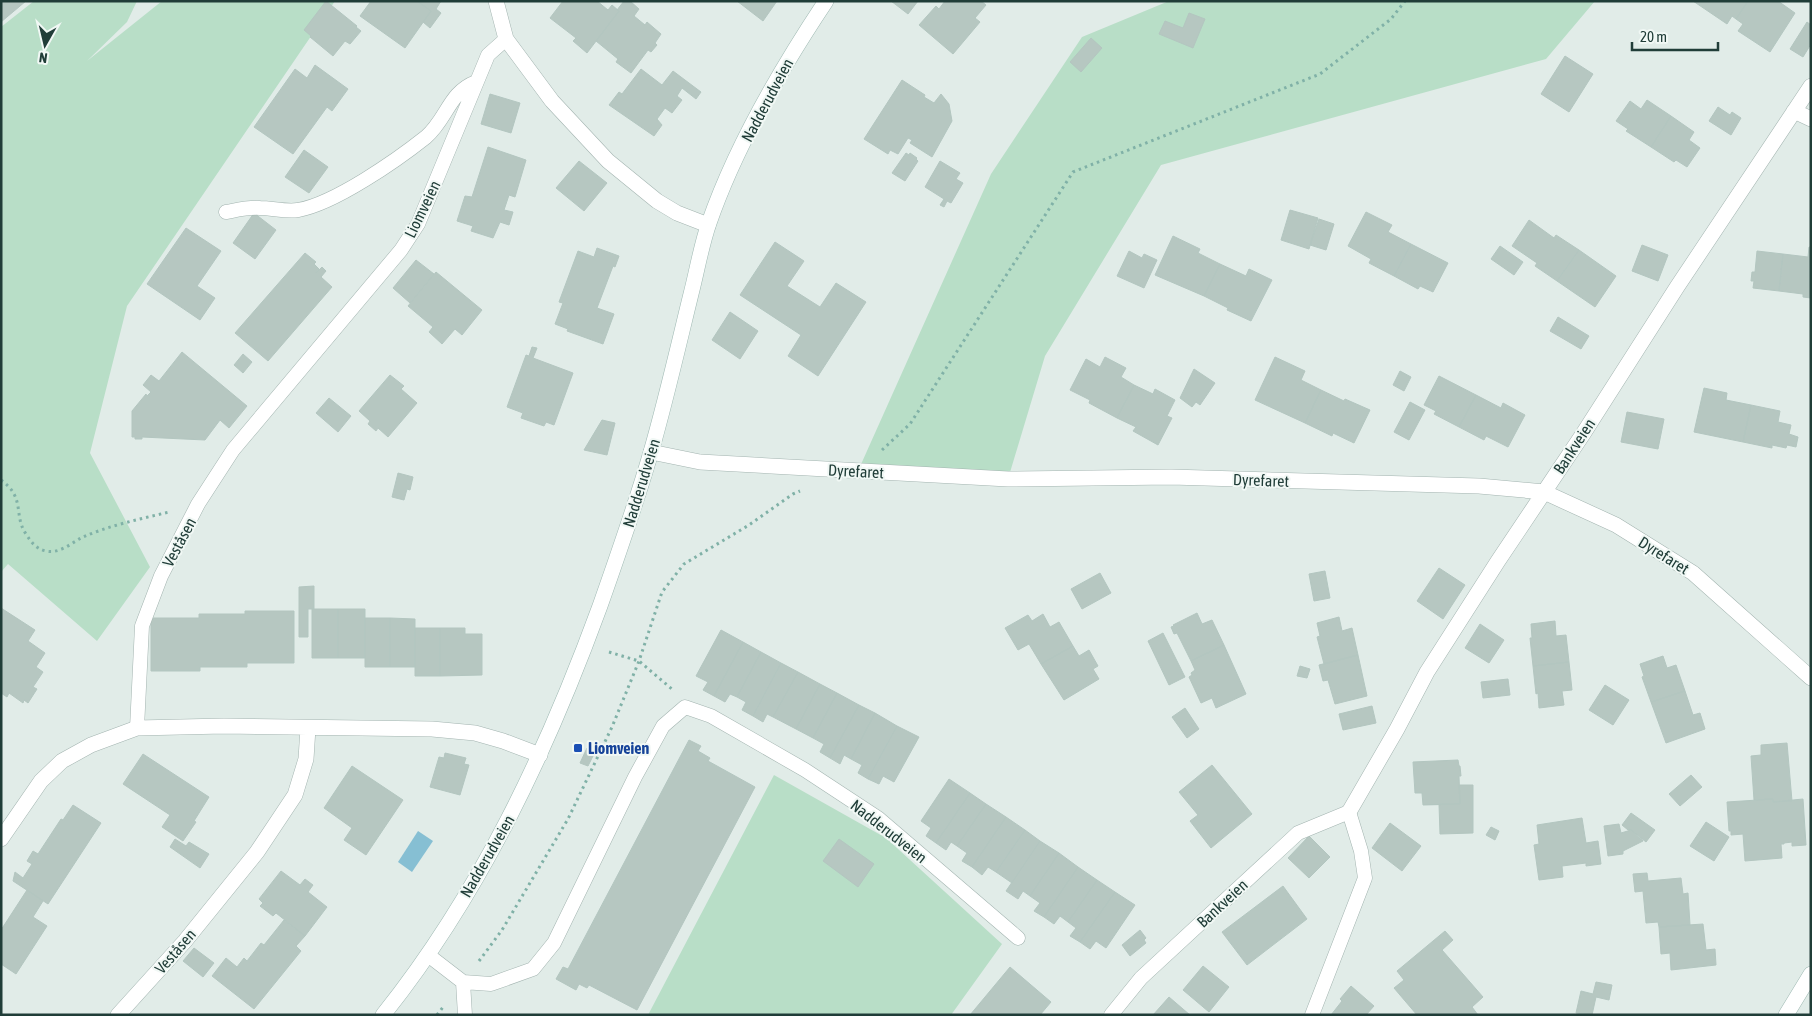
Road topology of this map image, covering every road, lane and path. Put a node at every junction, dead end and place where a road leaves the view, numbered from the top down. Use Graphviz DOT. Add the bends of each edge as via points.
graph roads {
  1 [pos="496,1"];
  2 [pos="826,1"];
  3 [pos="1405,1"];
  4 [pos="506,39"];
  5 [pos="476,82"];
  6 [pos="1811,86"];
  7 [pos="1794,111"];
  8 [pos="1811,119"];
  9 [pos="226,212"];
  10 [pos="708,225"];
  11 [pos="289,384"];
  12 [pos="651,452"];
  13 [pos="858,471"];
  14 [pos="1,480"];
  15 [pos="802,490"];
  16 [pos="1544,492"];
  17 [pos="198,504"];
  18 [pos="609,652"];
  19 [pos="639,661"];
  20 [pos="1811,678"];
  21 [pos="684,707"];
  22 [pos="137,728"];
  23 [pos="308,728"];
  24 [pos="540,755"];
  25 [pos="1349,812"];
  26 [pos="1,839"];
  27 [pos="1018,938"];
  28 [pos="428,955"];
  29 [pos="1811,974"];
  30 [pos="463,982"];
  31 [pos="118,1015"];
  32 [pos="383,1015"];
  33 [pos="437,1015"];
  34 [pos="465,1015"];
  35 [pos="1111,1015"];
  36 [pos="1312,1015"];
  37 [pos="1786,1015"];
  1 -- 4 [label="street"];
  2 -- 10 [label="street, Nadderudveien" via="790,55 758,114"];
  3 -- 13 [label="path" via="1391,19 1320,74 1073,172 910,424"];
  4 -- 5 [label="lane, Liomveien" via="488,55"];
  4 -- 10 [label="street" via="552,101 608,161 657,201"];
  5 -- 9 [label="lane" via="458,92 432,132 374,174 339,194 296,210 258,208"];
  5 -- 11 [label="lane, Liomveien" via="418,224 401,250"];
  6 -- 7 [label="street, Bankveien"];
  7 -- 8 [label="street"];
  7 -- 16 [label="street, Bankveien"];
  10 -- 12 [label="street, Nadderudveien"];
  11 -- 17 [label="lane, Veståsen" via="233,450"];
  12 -- 13 [label="street, Dyrefaret" via="700,462"];
  12 -- 24 [label="street, Nadderudveien" via="592,628"];
  13 -- 16 [label="street, Dyrefaret" via="1008,479 1171,477 1479,486"];
  14 -- 17 [label="path" via="15,493 24,532 34,546 46,551 60,550 82,538 137,519"];
  15 -- 19 [label="path" via="684,564 662,592"];
  16 -- 20 [label="street, Dyrefaret" via="1616,526 1693,573"];
  16 -- 25 [label="street, Bankveien" via="1427,672"];
  17 -- 22 [label="lane, Veståsen" via="161,576 142,626"];
  18 -- 19 [label="path"];
  19 -- 21 [label="path" via="671,688"];
  19 -- 30 [label="path" via="568,819 502,930"];
  21 -- 27 [label="lane, Nadderudveien" via="712,716 797,765 878,818"];
  21 -- 30 [label="lane" via="663,726 554,943 533,969 526,972 491,984"];
  22 -- 23 [label="street"];
  22 -- 26 [label="street" via="91,745 62,761 41,781"];
  23 -- 24 [label="street" via="475,732"];
  23 -- 31 [label="street, Veståsen" via="306,759 295,795 257,852"];
  24 -- 28 [label="street, Nadderudveien" via="495,844"];
  25 -- 35 [label="lane, Bankveien" via="1298,833 1141,978"];
  25 -- 36 [label="lane" via="1365,878"];
  28 -- 30 [label="lane"];
  28 -- 32 [label="street, Nadderudveien"];
  29 -- 37 [label="street"];
  30 -- 33 [label="path"];
  30 -- 34 [label="lane"];
}
